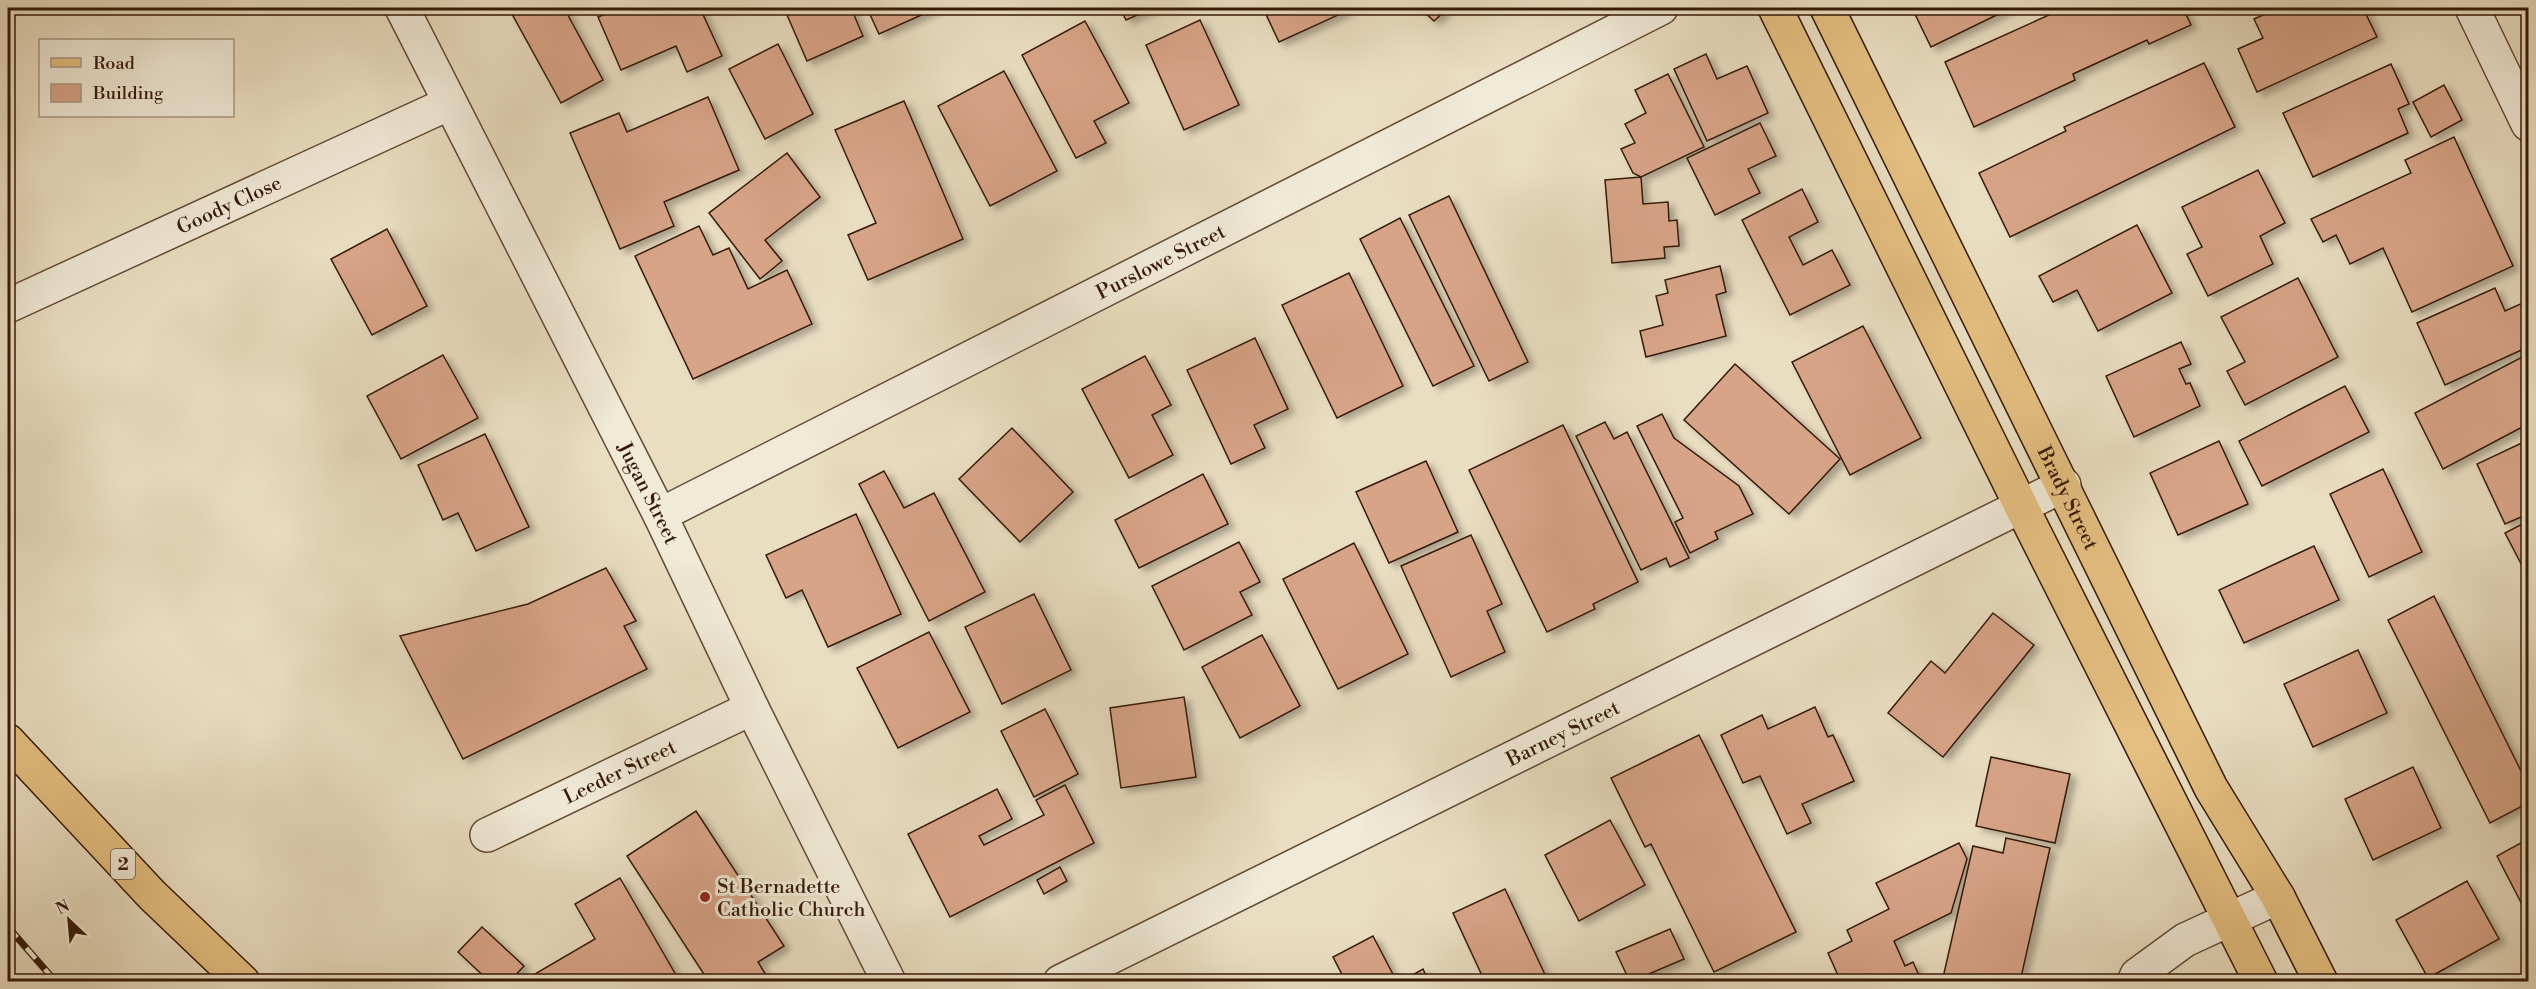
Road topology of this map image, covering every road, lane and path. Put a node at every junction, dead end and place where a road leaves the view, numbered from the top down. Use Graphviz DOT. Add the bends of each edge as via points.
graph roads {
  1 [pos="402,8"];
  2 [pos="1660,8"];
  3 [pos="1775,8"];
  4 [pos="1827,8"];
  5 [pos="2472,8"];
  6 [pos="450,103"];
  7 [pos="2529,124"];
  8 [pos="8,306"];
  9 [pos="2064,485"];
  10 [pos="2021,506"];
  11 [pos="660,515"];
  12 [pos="752,708"];
  13 [pos="8,741"];
  14 [pos="487,835"];
  15 [pos="2278,897"];
  16 [pos="2229,918"];
  17 [pos="243,981"];
  18 [pos="889,981"];
  19 [pos="1060,981"];
  20 [pos="2134,981"];
  21 [pos="2261,981"];
  22 [pos="2321,981"];
  1 -- 6 [label="street, Jugan Street"];
  2 -- 11 [label="street, Purslowe Street"];
  3 -- 10 [label="main road"];
  4 -- 9 [label="main road, Brady Street"];
  5 -- 7 [label="street"];
  6 -- 8 [label="street, Goody Close"];
  6 -- 11 [label="street, Jugan Street"];
  9 -- 10 [label="street, Barney Street"];
  9 -- 15 [label="main road, Brady Street" via="2211,788"];
  10 -- 16 [label="main road"];
  10 -- 19 [label="street, Barney Street"];
  11 -- 12 [label="street, Jugan Street"];
  12 -- 14 [label="street, Leeder Street"];
  12 -- 18 [label="street, Jugan Street"];
  13 -- 17 [label="main road, 2" via="152,895"];
  15 -- 16 [label="street"];
  15 -- 22 [label="main road, Brady Street"];
  16 -- 20 [label="street" via="2186,940"];
  16 -- 21 [label="main road"];
}
